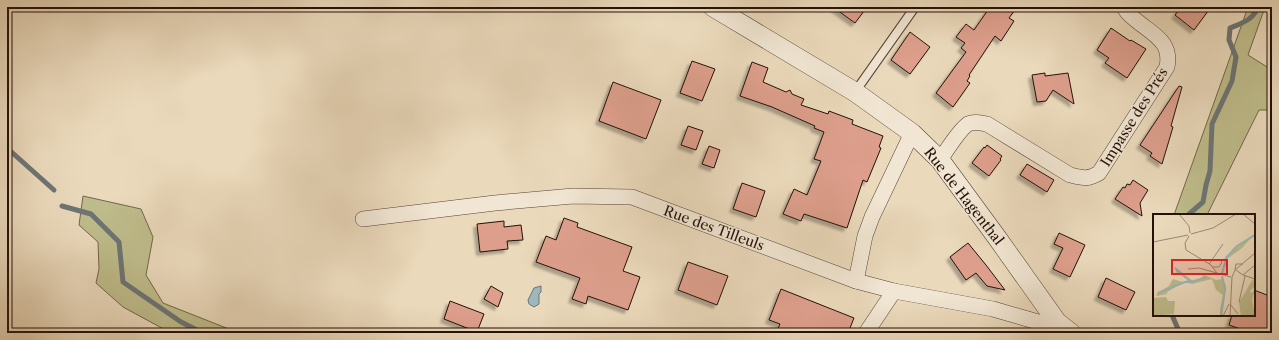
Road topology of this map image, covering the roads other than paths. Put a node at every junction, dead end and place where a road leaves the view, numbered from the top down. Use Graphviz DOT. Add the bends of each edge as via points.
graph roads {
  1 [pos="713,7"];
  2 [pos="915,7"];
  3 [pos="1124,7"];
  4 [pos="855,92"];
  5 [pos="912,133"];
  6 [pos="940,160"];
  7 [pos="362,219"];
  8 [pos="856,281"];
  9 [pos="894,291"];
  10 [pos="1064,327"];
  11 [pos="866,333"];
  1 -- 4 [label="street, Rue de Hagenthal"];
  2 -- 4 [label="lane"];
  3 -- 6 [label="street, Impasse des Prés" via="1166,47 1169,58 1167,67 1099,173 1083,178 1070,174 987,124 976,122 963,128"];
  4 -- 5 [label="street, Rue de Hagenthal"];
  5 -- 6 [label="street, Rue de Hagenthal"];
  5 -- 8 [label="street" via="872,217 865,236"];
  6 -- 10 [label="street, Rue de Hagenthal"];
  7 -- 8 [label="street, Rue des Tilleuls" via="565,197 632,197"];
  8 -- 9 [label="street, Rue des Tilleuls"];
  9 -- 10 [label="street, Rue des Tilleuls" via="993,309"];
  9 -- 11 [label="street"];
}
